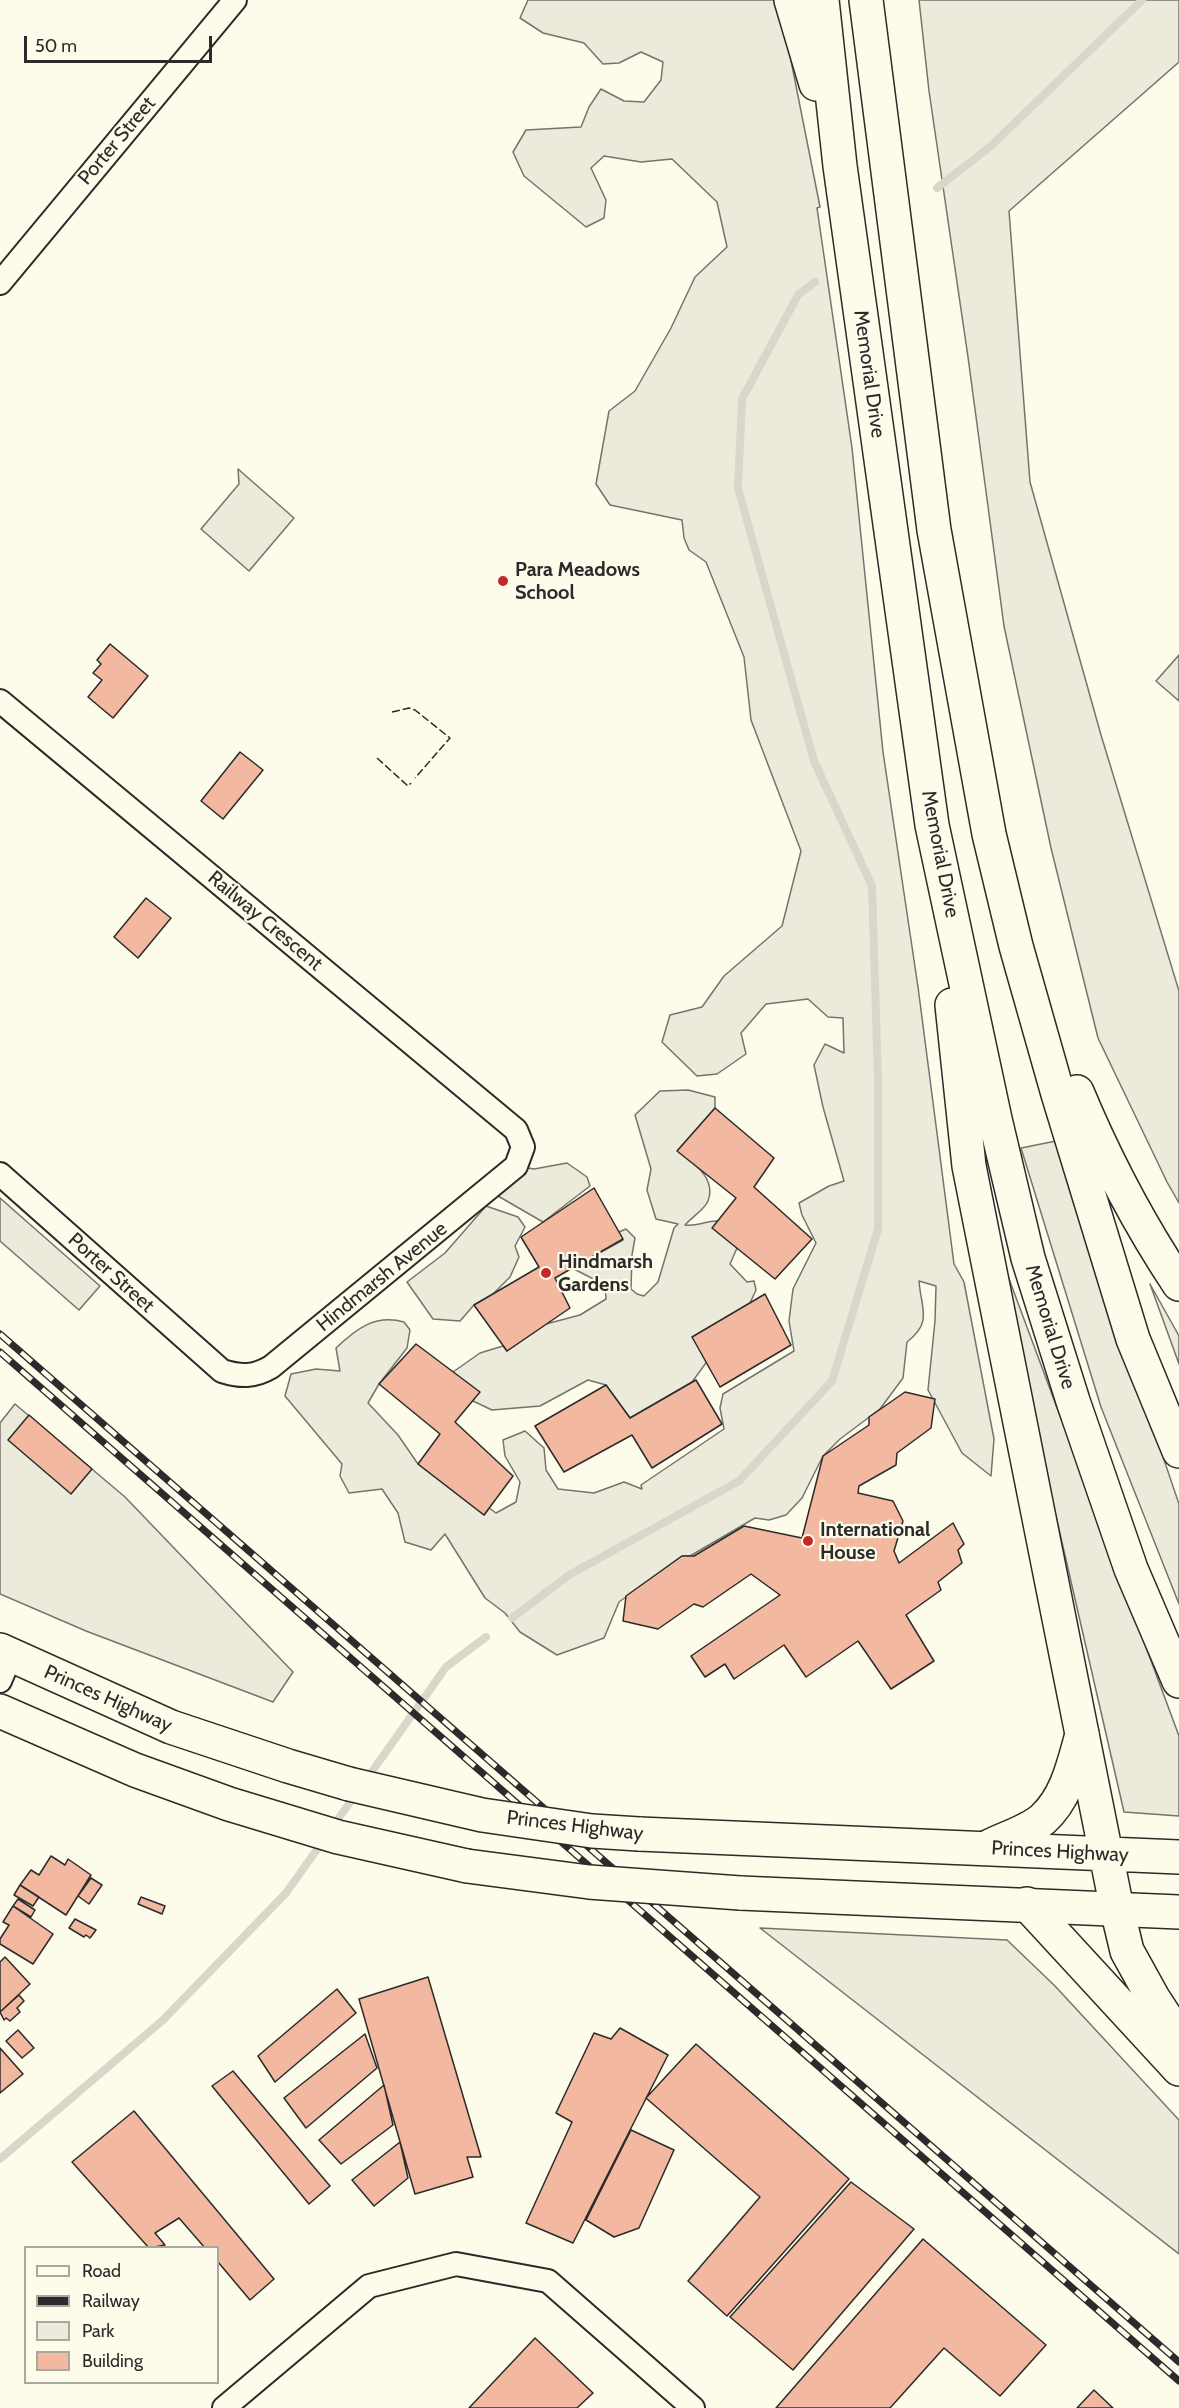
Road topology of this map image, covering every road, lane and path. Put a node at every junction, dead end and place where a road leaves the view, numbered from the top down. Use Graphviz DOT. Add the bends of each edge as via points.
graph roads {
  1 [pos="235,0"];
  2 [pos="791,0"];
  3 [pos="822,0"];
  4 [pos="866,0"];
  5 [pos="881,0"];
  6 [pos="888,161"];
  7 [pos="840,166"];
  8 [pos="0,283"];
  9 [pos="0,701"];
  10 [pos="932,825"];
  11 [pos="1016,946"];
  12 [pos="523,1147"];
  13 [pos="0,1174"];
  14 [pos="1179,1284"];
  15 [pos="222,1371"];
  16 [pos="1179,1451"];
  17 [pos="4,1662"];
  18 [pos="1179,1681"];
  19 [pos="0,1711"];
  20 [pos="1082,1734"];
  21 [pos="983,1849"];
  22 [pos="1106,1855"];
  23 [pos="1177,1857"];
  24 [pos="1027,1904"];
  25 [pos="1117,1909"];
  26 [pos="1179,1912"];
  27 [pos="1179,2038"];
  28 [pos="1179,2069"];
  29 [pos="224,2408"];
  30 [pos="693,2408"];
  1 -- 8 [label="street, Porter Street"];
  2 -- 7 [label="main road"];
  3 -- 7 [label="main road, Memorial Drive"];
  4 -- 6 [label="main road"];
  5 -- 6 [label="main road"];
  6 -- 11 [label="main road" via="934,530 989,834"];
  7 -- 10 [label="main road, Memorial Drive"];
  9 -- 12 [label="street, Railway Crescent" via="516,1130"];
  10 -- 18 [label="main road, Memorial Drive" via="1028,1258 1131,1569"];
  10 -- 20 [label="main road" via="969,1166"];
  11 -- 14 [label="main road" via="1097,1138"];
  11 -- 16 [label="main road" via="1133,1339"];
  12 -- 15 [label="street, Hindmarsh Avenue" via="516,1166 271,1367 250,1376"];
  13 -- 15 [label="street, Porter Street"];
  17 -- 21 [label="main road, Princes Highway, bridge" via="171,1727 288,1766 482,1815 592,1831"];
  19 -- 24 [label="main road, bridge" via="135,1770 266,1815 338,1837 467,1866 588,1882 740,1893"];
  20 -- 21 [label="main road" via="1071,1774 1050,1811 1029,1827"];
  20 -- 22 [label="main road"];
  21 -- 22 [label="main road, Princes Highway"];
  22 -- 23 [label="main road, Princes Highway"];
  22 -- 25 [label="main road"];
  24 -- 25 [label="main road"];
  24 -- 28 [label="main road"];
  25 -- 26 [label="main road"];
  25 -- 27 [label="main road" via="1127,1951"];
  29 -- 30 [label="street" via="369,2286 456,2264 548,2282"];
}
